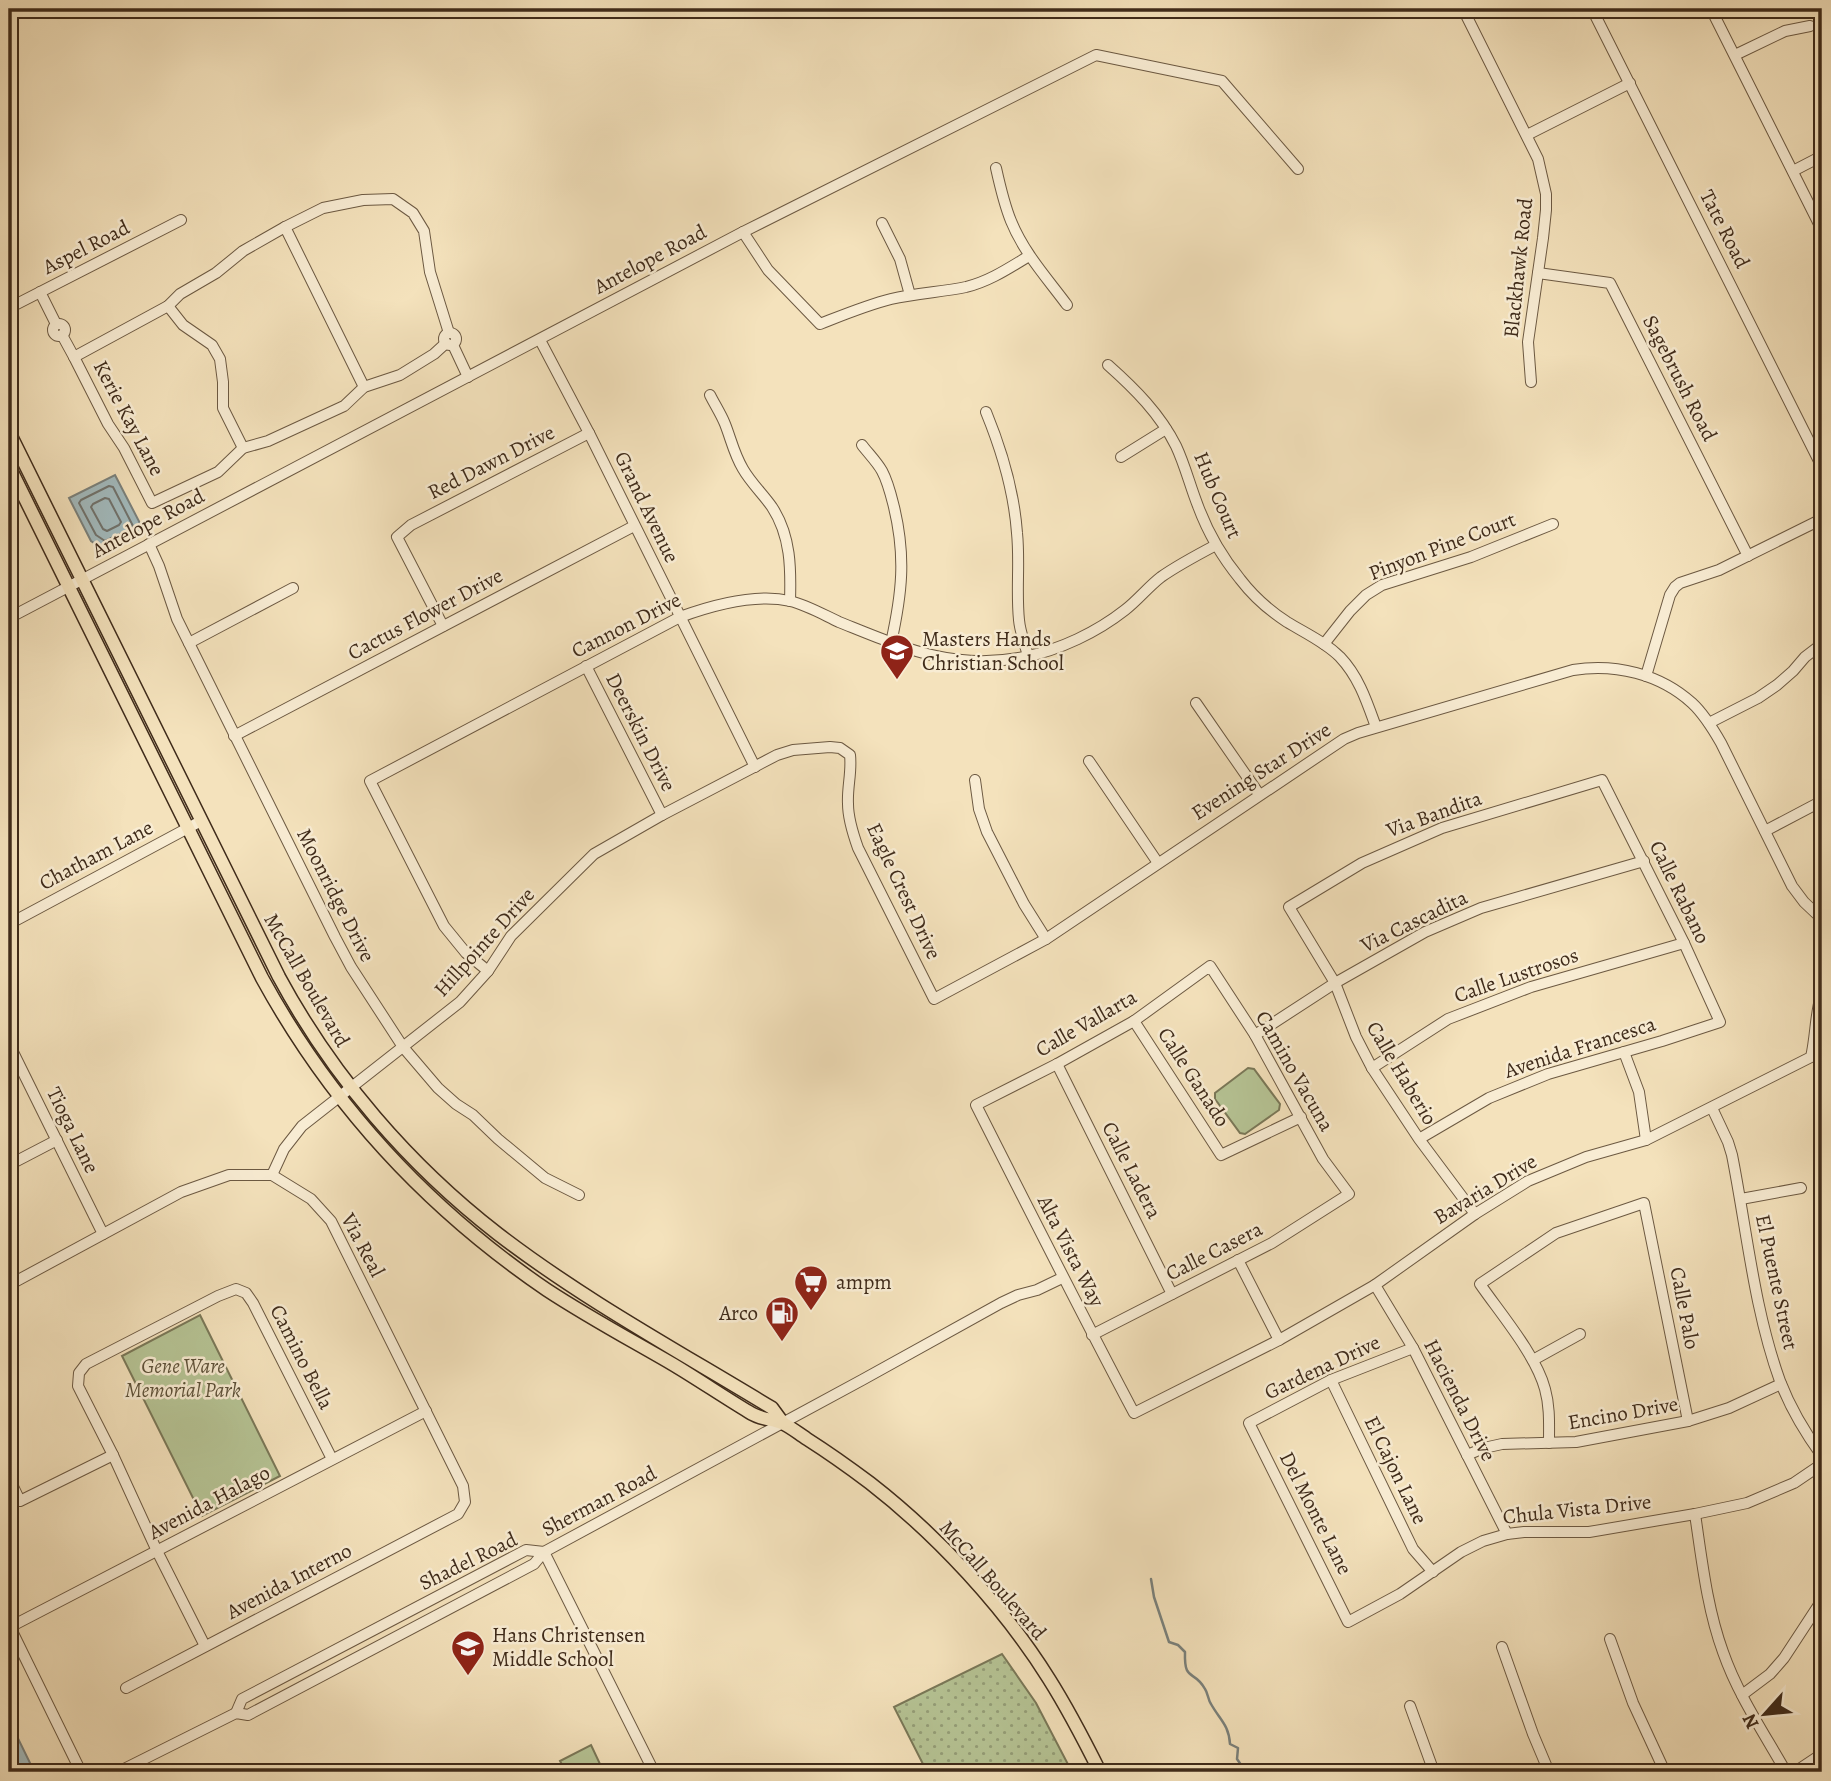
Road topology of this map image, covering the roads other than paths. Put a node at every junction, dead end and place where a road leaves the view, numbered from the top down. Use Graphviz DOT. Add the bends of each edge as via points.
graph roads {
  1 [pos="1463,9"];
  2 [pos="1592,9"];
  3 [pos="1711,9"];
  4 [pos="1811,26"];
  5 [pos="1735,55"];
  6 [pos="1630,83"];
  7 [pos="1527,135"];
  8 [pos="1822,156"];
  9 [pos="996,168"];
  10 [pos="1298,169"];
  11 [pos="1793,171"];
  12 [pos="181,220"];
  13 [pos="882,223"];
  14 [pos="285,227"];
  15 [pos="1822,230"];
  16 [pos="743,232"];
  17 [pos="1029,256"];
  18 [pos="1538,273"];
  19 [pos="40,292"];
  20 [pos="910,295"];
  21 [pos="1068,305"];
  22 [pos="167,306"];
  23 [pos="9,308"];
  24 [pos="540,340"];
  25 [pos="449,341"];
  26 [pos="74,357"];
  27 [pos="1108,366"];
  28 [pos="468,377"];
  29 [pos="1531,382"];
  30 [pos="364,387"];
  31 [pos="710,395"];
  32 [pos="986,412"];
  33 [pos="1166,429"];
  34 [pos="9,432"];
  35 [pos="589,433"];
  36 [pos="862,445"];
  37 [pos="243,448"];
  38 [pos="1121,457"];
  39 [pos="9,466"];
  40 [pos="1822,467"];
  41 [pos="1822,519"];
  42 [pos="1553,523"];
  43 [pos="634,526"];
  44 [pos="149,544"];
  45 [pos="1216,545"];
  46 [pos="1748,556"];
  47 [pos="82,580"];
  48 [pos="68,587"];
  49 [pos="293,588"];
  50 [pos="790,601"];
  51 [pos="680,617"];
  52 [pos="9,618"];
  53 [pos="443,626"];
  54 [pos="189,643"];
  55 [pos="891,643"];
  56 [pos="1324,644"];
  57 [pos="1822,644"];
  58 [pos="1028,656"];
  59 [pos="586,666"];
  60 [pos="1646,676"];
  61 [pos="1196,703"];
  62 [pos="1709,723"];
  63 [pos="1376,727"];
  64 [pos="234,736"];
  65 [pos="850,755"];
  66 [pos="1089,761"];
  67 [pos="755,766"];
  68 [pos="975,780"];
  69 [pos="1602,780"];
  70 [pos="1259,794"];
  71 [pos="1822,801"];
  72 [pos="662,815"];
  73 [pos="201,821"];
  74 [pos="187,828"];
  75 [pos="1765,831"];
  76 [pos="1644,862"];
  77 [pos="1158,863"];
  78 [pos="1289,907"];
  79 [pos="1822,919"];
  80 [pos="9,924"];
  81 [pos="1046,939"];
  82 [pos="1685,943"];
  83 [pos="1210,966"];
  84 [pos="488,971"];
  85 [pos="1335,983"];
  86 [pos="1822,992"];
  87 [pos="934,999"];
  88 [pos="1134,1021"];
  89 [pos="1720,1022"];
  90 [pos="1255,1035"];
  91 [pos="9,1044"];
  92 [pos="403,1047"];
  93 [pos="1624,1052"];
  94 [pos="1057,1064"];
  95 [pos="1372,1068"];
  96 [pos="351,1087"];
  97 [pos="340,1097"];
  98 [pos="976,1105"];
  99 [pos="1712,1108"];
  100 [pos="1301,1117"];
  101 [pos="1419,1139"];
  102 [pos="57,1140"];
  103 [pos="1646,1140"];
  104 [pos="9,1165"];
  105 [pos="272,1175"];
  106 [pos="1801,1188"];
  107 [pos="1349,1194"];
  108 [pos="579,1195"];
  109 [pos="1741,1199"];
  110 [pos="1475,1214"];
  111 [pos="459,1223"];
  112 [pos="103,1234"];
  113 [pos="1238,1260"];
  114 [pos="557,1276"];
  115 [pos="1062,1278"];
  116 [pos="9,1285"];
  117 [pos="1375,1285"];
  118 [pos="1172,1294"];
  119 [pos="1580,1334"];
  120 [pos="1093,1335"];
  121 [pos="1279,1340"];
  122 [pos="1413,1348"];
  123 [pos="1533,1360"];
  124 [pos="1331,1380"];
  125 [pos="1782,1384"];
  126 [pos="426,1411"];
  127 [pos="1134,1413"];
  128 [pos="1688,1421"];
  129 [pos="783,1423"];
  130 [pos="1249,1423"];
  131 [pos="1549,1443"];
  132 [pos="113,1455"];
  133 [pos="1467,1455"];
  134 [pos="1822,1456"];
  135 [pos="332,1459"];
  136 [pos="1822,1464"];
  137 [pos="9,1478"];
  138 [pos="465,1502"];
  139 [pos="1695,1514"];
  140 [pos="1507,1534"];
  141 [pos="157,1551"];
  142 [pos="544,1552"];
  143 [pos="1433,1572"];
  144 [pos="1822,1600"];
  145 [pos="1348,1622"];
  146 [pos="9,1626"];
  147 [pos="1610,1639"];
  148 [pos="205,1646"];
  149 [pos="1502,1647"];
  150 [pos="125,1688"];
  151 [pos="1742,1695"];
  152 [pos="1410,1706"];
  153 [pos="236,1713"];
  154 [pos="1822,1754"];
  155 [pos="81,1772"];
  156 [pos="118,1772"];
  157 [pos="654,1772"];
  158 [pos="1100,1772"];
  159 [pos="1434,1772"];
  160 [pos="1549,1772"];
  161 [pos="1665,1772"];
  162 [pos="1786,1772"];
  163 [pos="1795,1772"];
  1 -- 7 [label="street, Blackhawk Road"];
  2 -- 6 [label="street, Tate Road"];
  3 -- 5 [label="street"];
  4 -- 5 [label="street" via="1785,31"];
  5 -- 11 [label="street"];
  6 -- 7 [label="street"];
  6 -- 40 [label="street, Tate Road"];
  7 -- 18 [label="street, Blackhawk Road" via="1546,194"];
  8 -- 11 [label="street"];
  9 -- 17 [label="street" via="1007,210"];
  10 -- 16 [label="street, Antelope Road" via="1222,80 1096,55"];
  11 -- 15 [label="street"];
  12 -- 19 [label="street, Aspel Road"];
  13 -- 20 [label="street" via="900,259"];
  14 -- 22 [label="street, Kerie Kay Lane"];
  14 -- 25 [label="street, Kerie Kay Lane" via="323,208 363,200 393,200 413,213 424,231"];
  14 -- 30 [label="street"];
  16 -- 20 [label="street" via="768,270 820,324"];
  16 -- 24 [label="street, Antelope Road"];
  17 -- 20 [label="street" via="985,281"];
  17 -- 21 [label="street"];
  18 -- 29 [label="street, Blackhawk Road" via="1528,342"];
  18 -- 46 [label="street, Sagebrush Road" via="1610,283"];
  19 -- 23 [label="street, Aspel Road"];
  19 -- 26 [label="street" via="56,324 64,327 62,335"];
  22 -- 26 [label="street, Kerie Kay Lane"];
  22 -- 37 [label="street" via="183,325 212,345 220,359 223,408"];
  24 -- 28 [label="street, Antelope Road"];
  24 -- 35 [label="street, Grand Avenue"];
  25 -- 28 [label="street, Kerie Kay Lane"];
  25 -- 30 [label="street, Kerie Kay Lane" via="400,375"];
  26 -- 37 [label="street, Kerie Kay Lane" via="152,503 218,472"];
  27 -- 33 [label="street, Hub Court" via="1132,386"];
  28 -- 44 [label="street, Antelope Road"];
  30 -- 37 [label="street, Kerie Kay Lane" via="344,406 268,442"];
  31 -- 50 [label="street" via="744,472 782,527 789,550"];
  32 -- 58 [label="street" via="1010,485 1019,559 1019,621"];
  33 -- 38 [label="street"];
  33 -- 45 [label="street, Hub Court"];
  34 -- 47 [label="main road, McCall Boulevard"];
  35 -- 43 [label="street, Grand Avenue"];
  35 -- 53 [label="street, Red Dawn Drive" via="411,525 397,537"];
  36 -- 55 [label="street" via="882,470 898,524 901,585"];
  39 -- 48 [label="main road, McCall Boulevard"];
  41 -- 46 [label="street"];
  42 -- 56 [label="street, Pinyon Pine Court" via="1471,557 1382,584 1350,611"];
  43 -- 51 [label="street, Grand Avenue"];
  43 -- 53 [label="street, Cactus Flower Drive"];
  44 -- 47 [label="street, Antelope Road"];
  44 -- 54 [label="street, Moonridge Drive"];
  45 -- 56 [label="street, Hub Court" via="1267,607"];
  45 -- 58 [label="street, Cannon Drive" via="1184,561 1096,629"];
  46 -- 60 [label="street" via="1675,587"];
  47 -- 48 [label="street, Antelope Road"];
  47 -- 73 [label="main road, McCall Boulevard"];
  48 -- 52 [label="street, Antelope Road"];
  48 -- 74 [label="main road, McCall Boulevard"];
  49 -- 54 [label="street"];
  50 -- 51 [label="street, Cannon Drive" via="739,601"];
  50 -- 55 [label="street, Cannon Drive"];
  51 -- 59 [label="street, Cannon Drive"];
  51 -- 67 [label="street, Grand Avenue"];
  53 -- 64 [label="street, Cactus Flower Drive"];
  54 -- 64 [label="street, Moonridge Drive"];
  55 -- 58 [label="street, Cannon Drive" via="944,659 974,662"];
  56 -- 63 [label="street, Hub Court" via="1356,679"];
  57 -- 62 [label="street" via="1777,685"];
  59 -- 72 [label="street, Deerskin Drive"];
  59 -- 84 [label="street, Cannon Drive" via="370,781 444,926"];
  60 -- 62 [label="street, Evening Star Drive" via="1678,692"];
  60 -- 63 [label="street, Evening Star Drive" via="1607,667 1573,670"];
  61 -- 70 [label="street"];
  62 -- 75 [label="street, Evening Star Drive"];
  63 -- 70 [label="street, Evening Star Drive" via="1329,747"];
  64 -- 92 [label="street, Moonridge Drive" via="351,967"];
  65 -- 67 [label="street, Hillpointe Drive" via="830,747 793,750"];
  65 -- 87 [label="street, Eagle Crest Drive" via="848,804 858,848"];
  66 -- 77 [label="street"];
  67 -- 72 [label="street, Hillpointe Drive"];
  68 -- 81 [label="street" via="987,832"];
  69 -- 76 [label="street, Calle Rabano"];
  69 -- 78 [label="street, Via Bandita" via="1442,828 1362,863"];
  70 -- 77 [label="street, Evening Star Drive"];
  71 -- 75 [label="street"];
  72 -- 84 [label="street, Hillpointe Drive" via="594,854 511,936"];
  73 -- 74 [label="street, Chatham Lane"];
  73 -- 96 [label="main road, McCall Boulevard" via="291,1000"];
  74 -- 80 [label="street, Chatham Lane"];
  74 -- 97 [label="main road, McCall Boulevard" via="281,1012"];
  75 -- 79 [label="street, Evening Star Drive" via="1792,886"];
  76 -- 82 [label="street, Calle Rabano"];
  76 -- 85 [label="street, Via Cascadita" via="1482,908 1425,932"];
  77 -- 81 [label="street, Evening Star Drive"];
  78 -- 85 [label="street, Calle Haberio"];
  81 -- 87 [label="street, Evening Star Drive"];
  82 -- 89 [label="street, Calle Rabano"];
  82 -- 95 [label="street, Calle Lustrosos" via="1531,987 1448,1019"];
  83 -- 88 [label="street, Calle Vallarta"];
  83 -- 90 [label="street, Camino Vacuna"];
  84 -- 92 [label="street, Hillpointe Drive" via="460,1002"];
  85 -- 90 [label="street, Via Cascadita"];
  85 -- 95 [label="street, Calle Haberio"];
  86 -- 99 [label="street, Bavaria Drive" via="1811,1057"];
  88 -- 94 [label="street, Calle Vallarta"];
  88 -- 100 [label="street, Calle Ganado" via="1221,1155"];
  89 -- 93 [label="street, Avenida Francesca"];
  90 -- 100 [label="street, Camino Vacuna"];
  91 -- 102 [label="street, Tioga Lane"];
  92 -- 96 [label="street, Hillpointe Drive"];
  92 -- 108 [label="street, Moonridge Drive" via="456,1104 545,1178"];
  93 -- 101 [label="street, Avenida Francesca" via="1548,1073 1489,1098"];
  93 -- 103 [label="street" via="1639,1092"];
  94 -- 98 [label="street, Calle Vallarta"];
  94 -- 118 [label="street, Calle Ladera"];
  95 -- 101 [label="street, Calle Haberio"];
  96 -- 97 [label="street, Hillpointe Drive"];
  96 -- 114 [label="main road, McCall Boulevard" via="418,1164 497,1233"];
  97 -- 105 [label="street, Hillpointe Drive" via="302,1126"];
  97 -- 111 [label="main road, McCall Boulevard" via="393,1160"];
  98 -- 115 [label="street, Alta Vista Way"];
  99 -- 103 [label="street, Bavaria Drive"];
  99 -- 109 [label="street, El Puente Street" via="1732,1155"];
  100 -- 107 [label="street, Camino Vacuna" via="1323,1159"];
  101 -- 110 [label="street, Calle Haberio"];
  102 -- 104 [label="street"];
  102 -- 112 [label="street, Tioga Lane"];
  103 -- 110 [label="street, Bavaria Drive" via="1586,1157 1528,1181"];
  105 -- 112 [label="street" via="229,1175 212,1180"];
  105 -- 126 [label="street, Via Real" via="311,1199 331,1221"];
  106 -- 109 [label="street"];
  107 -- 113 [label="street, Calle Casera"];
  109 -- 125 [label="street, El Puente Street" via="1760,1315"];
  110 -- 117 [label="street, Bavaria Drive"];
  111 -- 114 [label="main road" via="483,1231 543,1276"];
  111 -- 129 [label="main road, McCall Boulevard" via="570,1305 754,1415"];
  112 -- 116 [label="street"];
  113 -- 118 [label="street, Calle Casera"];
  113 -- 121 [label="street"];
  114 -- 129 [label="main road, McCall Boulevard" via="772,1408"];
  115 -- 120 [label="street, Alta Vista Way"];
  115 -- 129 [label="street, Sherman Road" via="1001,1303"];
  117 -- 121 [label="street, Bavaria Drive"];
  117 -- 122 [label="street, Hacienda Drive"];
  118 -- 120 [label="street, Calle Casera"];
  119 -- 123 [label="street"];
  120 -- 127 [label="street, Alta Vista Way"];
  121 -- 127 [label="street, Bavaria Drive"];
  122 -- 124 [label="street, Gardena Drive"];
  122 -- 133 [label="street, Hacienda Drive"];
  123 -- 128 [label="street, Calle Palo" via="1479,1284 1556,1233 1644,1203"];
  123 -- 131 [label="street" via="1545,1388"];
  124 -- 130 [label="street, Gardena Drive"];
  124 -- 143 [label="street, El Cajon Lane" via="1413,1549"];
  125 -- 128 [label="street, Encino Drive"];
  125 -- 134 [label="street, El Puente Street"];
  126 -- 135 [label="street, Avenida Halago"];
  126 -- 138 [label="street, Via Real" via="463,1486"];
  128 -- 131 [label="street, Encino Drive"];
  129 -- 142 [label="street, Sherman Road"];
  129 -- 158 [label="main road, McCall Boulevard" via="870,1483 959,1564 1048,1676"];
  130 -- 145 [label="street, Del Monte Lane"];
  131 -- 133 [label="street, Encino Drive" via="1502,1444"];
  132 -- 135 [label="street, Camino Bella" via="78,1386 79,1373 86,1364 236,1289 253,1303"];
  132 -- 137 [label="street" via="20,1501"];
  132 -- 141 [label="street"];
  133 -- 140 [label="street, Hacienda Drive"];
  135 -- 141 [label="street, Avenida Halago"];
  136 -- 139 [label="street, Chula Vista Drive" via="1769,1495"];
  138 -- 148 [label="street, Avenida Interno" via="458,1514"];
  139 -- 140 [label="street, Chula Vista Drive" via="1590,1532"];
  139 -- 151 [label="street" via="1710,1610"];
  140 -- 143 [label="street, Chula Vista Drive" via="1461,1552"];
  141 -- 146 [label="street, Avenida Halago"];
  141 -- 148 [label="street"];
  142 -- 153 [label="street, Sherman Road" via="534,1564 248,1715"];
  142 -- 153 [label="street, Shadel Road" via="526,1550 474,1576 242,1699"];
  142 -- 157 [label="street, Shadel Road"];
  143 -- 145 [label="street, Chula Vista Drive"];
  144 -- 151 [label="street" via="1784,1658"];
  146 -- 155 [label="street"];
  147 -- 161 [label="street"];
  148 -- 150 [label="street, Avenida Interno"];
  149 -- 160 [label="street"];
  151 -- 162 [label="street"];
  152 -- 159 [label="street"];
  153 -- 156 [label="street, Sherman Road"];
  154 -- 163 [label="street"];
}
